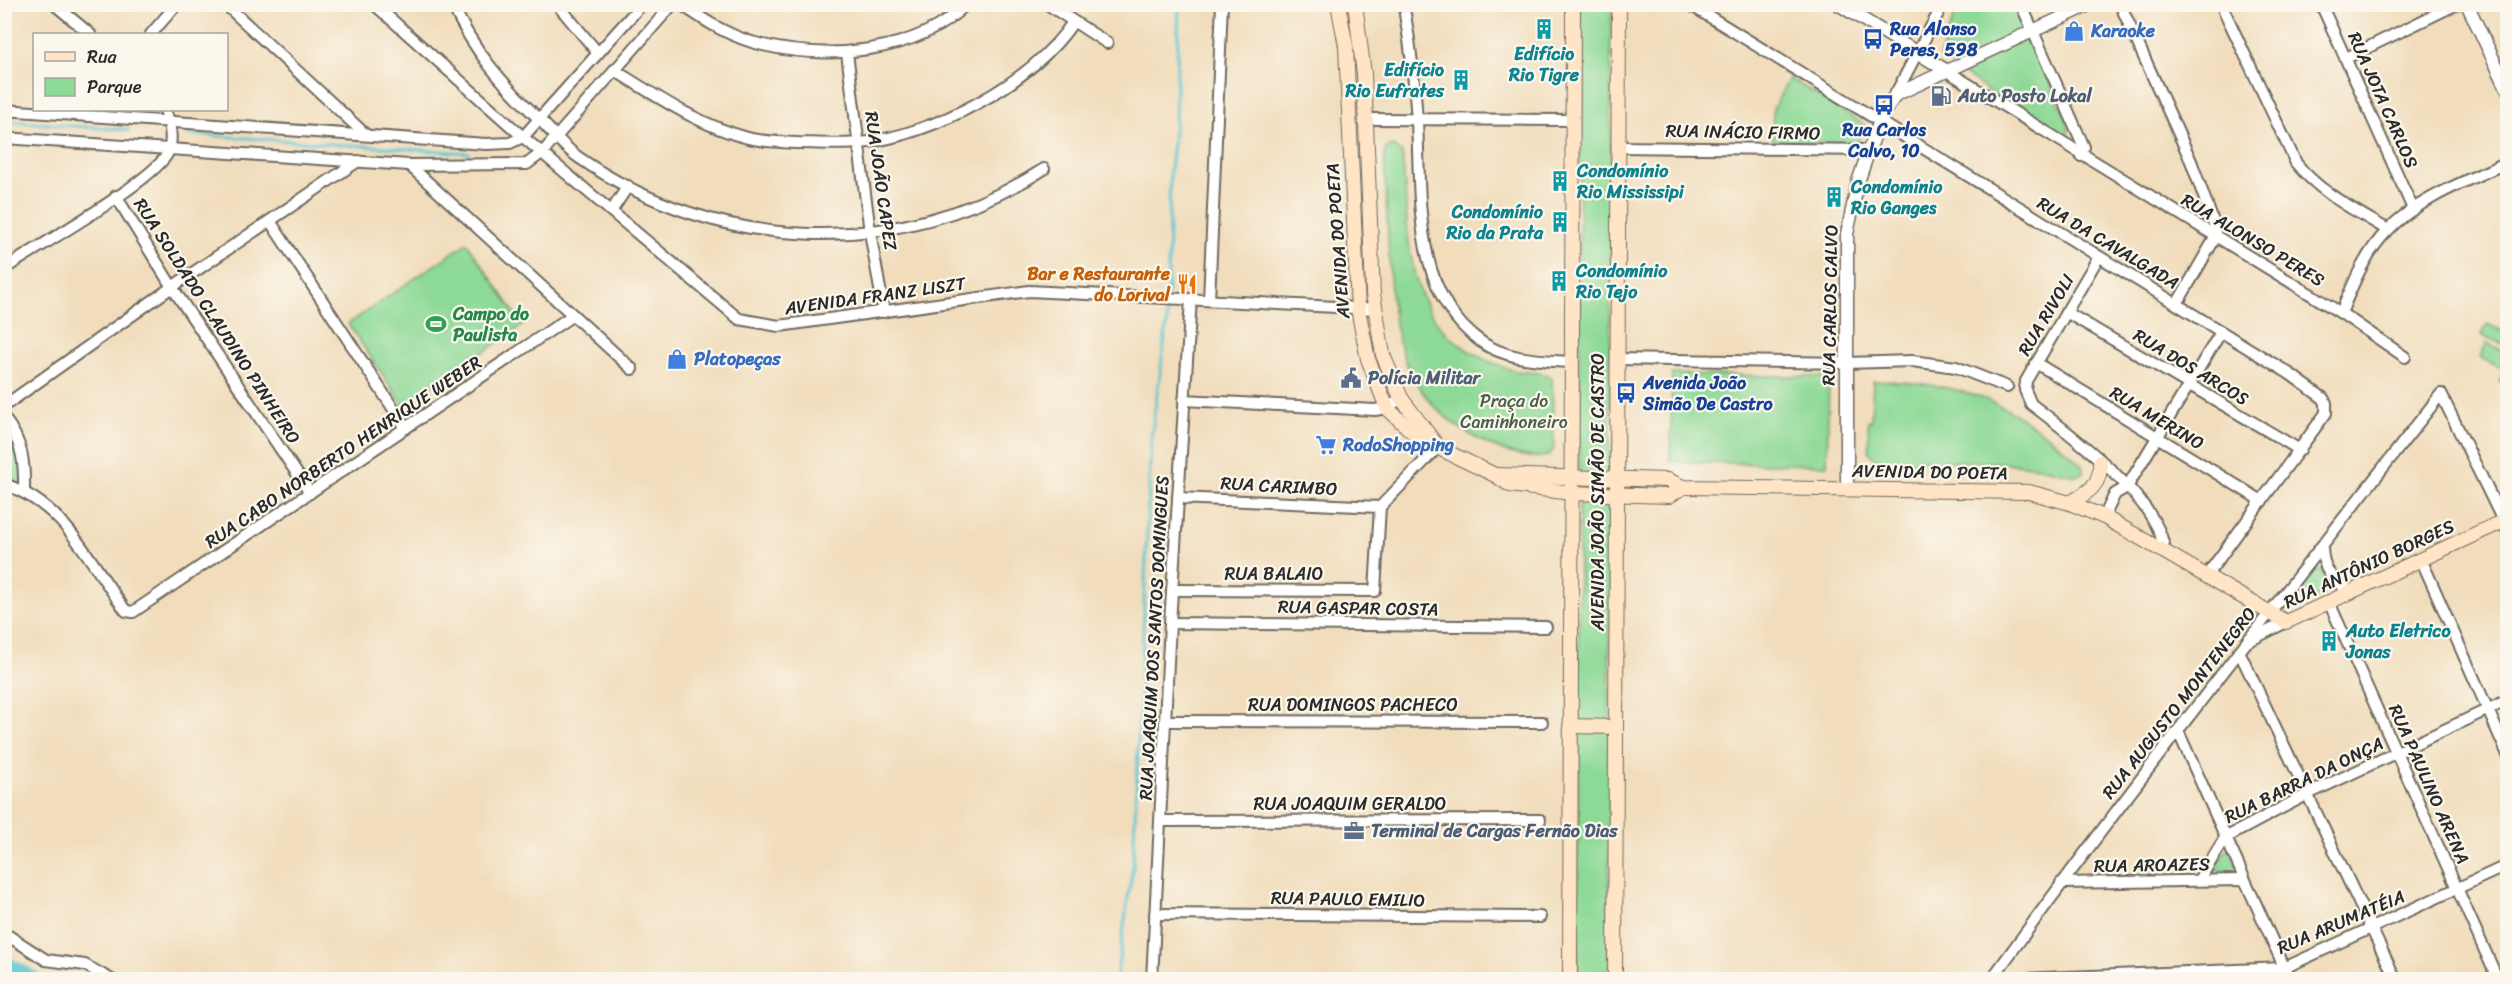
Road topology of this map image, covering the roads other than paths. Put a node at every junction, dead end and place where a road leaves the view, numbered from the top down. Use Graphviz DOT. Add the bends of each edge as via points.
graph roads {
  1 [pos="54,4"];
  2 [pos="177,4"];
  3 [pos="225,4"];
  4 [pos="374,4"];
  5 [pos="452,4"];
  6 [pos="558,4"];
  7 [pos="642,4"];
  8 [pos="673,4"];
  9 [pos="681,4"];
  10 [pos="966,4"];
  11 [pos="1047,4"];
  12 [pos="1222,4"];
  13 [pos="1338,4"];
  14 [pos="1355,4"];
  15 [pos="1573,4"];
  16 [pos="1619,4"];
  17 [pos="1689,4"];
  18 [pos="1838,4"];
  19 [pos="1943,4"];
  20 [pos="2021,4"];
  21 [pos="2091,4"];
  22 [pos="2120,4"];
  23 [pos="2221,4"];
  24 [pos="2321,4"];
  25 [pos="2457,4"];
  26 [pos="2467,4"];
  27 [pos="1405,14"];
  28 [pos="1073,22"];
  29 [pos="2033,31"];
  30 [pos="89,33"];
  31 [pos="152,33"];
  32 [pos="1107,43"];
  33 [pos="598,52"];
  34 [pos="847,53"];
  35 [pos="1920,53"];
  36 [pos="2346,58"];
  37 [pos="614,70"];
  38 [pos="1947,71"];
  39 [pos="2508,90"];
  40 [pos="1895,95"];
  41 [pos="4,110"];
  42 [pos="165,111"];
  43 [pos="539,118"];
  44 [pos="1416,118"];
  45 [pos="1366,119"];
  46 [pos="1572,120"];
  47 [pos="169,121"];
  48 [pos="1880,121"];
  49 [pos="366,135"];
  50 [pos="555,136"];
  51 [pos="523,137"];
  52 [pos="4,138"];
  53 [pos="860,143"];
  54 [pos="1617,147"];
  55 [pos="170,149"];
  56 [pos="1869,150"];
  57 [pos="543,152"];
  58 [pos="2081,156"];
  59 [pos="358,161"];
  60 [pos="2508,162"];
  61 [pos="410,165"];
  62 [pos="1044,169"];
  63 [pos="628,186"];
  64 [pos="116,196"];
  65 [pos="2413,209"];
  66 [pos="612,210"];
  67 [pos="270,221"];
  68 [pos="2388,230"];
  69 [pos="870,232"];
  70 [pos="2215,238"];
  71 [pos="4,258"];
  72 [pos="2098,258"];
  73 [pos="18,259"];
  74 [pos="4,269"];
  75 [pos="172,287"];
  76 [pos="1187,299"];
  77 [pos="1209,300"];
  78 [pos="2177,304"];
  79 [pos="1358,309"];
  80 [pos="1375,309"];
  81 [pos="884,312"];
  82 [pos="2066,312"];
  83 [pos="2341,314"];
  84 [pos="573,315"];
  85 [pos="2221,332"];
  86 [pos="2405,357"];
  87 [pos="1617,359"];
  88 [pos="1571,362"];
  89 [pos="1846,363"];
  90 [pos="2036,363"];
  91 [pos="632,369"];
  92 [pos="2189,385"];
  93 [pos="2007,387"];
  94 [pos="1401,398"];
  95 [pos="1184,400"];
  96 [pos="4,406"];
  97 [pos="1388,408"];
  98 [pos="4,418"];
  99 [pos="406,428"];
  100 [pos="2158,438"];
  101 [pos="1438,447"];
  102 [pos="2300,450"];
  103 [pos="2100,462"];
  104 [pos="1494,475"];
  105 [pos="1571,478"];
  106 [pos="1616,480"];
  107 [pos="4,484"];
  108 [pos="1683,487"];
  109 [pos="2127,487"];
  110 [pos="1847,489"];
  111 [pos="24,490"];
  112 [pos="310,493"];
  113 [pos="1571,493"];
  114 [pos="1616,495"];
  115 [pos="1178,498"];
  116 [pos="2262,501"];
  117 [pos="2070,503"];
  118 [pos="1380,507"];
  119 [pos="2104,517"];
  120 [pos="2506,523"];
  121 [pos="2322,546"];
  122 [pos="2164,550"];
  123 [pos="2421,559"];
  124 [pos="2207,575"];
  125 [pos="1172,590"];
  126 [pos="2351,592"];
  127 [pos="2330,602"];
  128 [pos="2270,612"];
  129 [pos="2286,622"];
  130 [pos="1170,623"];
  131 [pos="1546,627"];
  132 [pos="2242,647"];
  133 [pos="2508,700"];
  134 [pos="2487,709"];
  135 [pos="1165,722"];
  136 [pos="1542,722"];
  137 [pos="1570,726"];
  138 [pos="1615,727"];
  139 [pos="2178,731"];
  140 [pos="2397,753"];
  141 [pos="2508,755"];
  142 [pos="2308,794"];
  143 [pos="1540,820"];
  144 [pos="1160,821"];
  145 [pos="2225,838"];
  146 [pos="2508,865"];
  147 [pos="2199,880"];
  148 [pos="2243,880"];
  149 [pos="2061,883"];
  150 [pos="2457,888"];
  151 [pos="1155,914"];
  152 [pos="1540,917"];
  153 [pos="2372,928"];
  154 [pos="4,933"];
  155 [pos="2284,968"];
  156 [pos="112,980"];
  157 [pos="1152,980"];
  158 [pos="1570,980"];
  159 [pos="1615,980"];
  160 [pos="1991,980"];
  161 [pos="1998,980"];
  162 [pos="2290,980"];
  163 [pos="2396,980"];
  164 [pos="2498,980"];
  1 -- 30 [label="street"];
  2 -- 31 [label="street"];
  3 -- 49 [label="street"];
  4 -- 51 [label="street, AVENIDA FRANZ LISZT"];
  5 -- 43 [label="street" via="484,62"];
  6 -- 33 [label="street"];
  7 -- 33 [label="street"];
  8 -- 37 [label="street"];
  9 -- 34 [label="street" via="713,26 762,45"];
  10 -- 34 [label="street" via="935,27 900,42"];
  11 -- 28 [label="street"];
  12 -- 77 [label="street"];
  13 -- 79 [label="main road, AVENIDA DO POETA" via="1346,46"];
  14 -- 45 [label="main road, AVENIDA DO POETA"];
  15 -- 46 [label="main road, AVENIDA JOÃO SIMÃO DE CASTRO"];
  16 -- 54 [label="main road, AVENIDA JOÃO SIMÃO DE CASTRO"];
  17 -- 48 [label="street, RUA DA CAVALGADA"];
  18 -- 35 [label="street"];
  19 -- 35 [label="street, RUA CARLOS CALVO"];
  20 -- 29 [label="street"];
  21 -- 29 [label="street"];
  22 -- 70 [label="street" via="2191,161 2212,213"];
  23 -- 68 [label="street" via="2296,163 2326,192"];
  24 -- 36 [label="street, RUA JOTA CARLOS"];
  25 -- 36 [label="street"];
  26 -- 39 [label="street"];
  27 -- 44 [label="street"];
  28 -- 32 [label="street"];
  28 -- 53 [label="street" via="1030,67 970,107 935,123"];
  29 -- 38 [label="street"];
  29 -- 58 [label="street" via="2084,147"];
  33 -- 43 [label="street"];
  34 -- 53 [label="street, RUA JOÃO CAPEZ"];
  35 -- 38 [label="street"];
  35 -- 40 [label="street, RUA CARLOS CALVO"];
  36 -- 65 [label="street, RUA JOTA CARLOS"];
  37 -- 50 [label="street"];
  37 -- 53 [label="street" via="697,118 748,139"];
  38 -- 40 [label="street"];
  38 -- 58 [label="street, RUA ALONSO PERES"];
  40 -- 48 [label="street, RUA CARLOS CALVO"];
  41 -- 47 [label="street"];
  42 -- 47 [label="street"];
  43 -- 50 [label="street"];
  43 -- 51 [label="street"];
  44 -- 45 [label="street"];
  44 -- 46 [label="street"];
  44 -- 88 [label="street" via="1423,232 1430,265 1448,308 1481,342 1504,353 1526,360"];
  45 -- 80 [label="main road, AVENIDA DO POETA"];
  46 -- 88 [label="main road, AVENIDA JOÃO SIMÃO DE CASTRO"];
  47 -- 49 [label="street"];
  47 -- 55 [label="street"];
  48 -- 56 [label="street, RUA CARLOS CALVO"];
  48 -- 72 [label="street, RUA DA CAVALGADA"];
  49 -- 51 [label="street" via="486,144 510,143"];
  50 -- 57 [label="street"];
  50 -- 63 [label="street" via="579,158"];
  51 -- 57 [label="street, AVENIDA FRANZ LISZT"];
  52 -- 55 [label="street"];
  53 -- 69 [label="street, RUA JOÃO CAPEZ"];
  54 -- 56 [label="street, RUA INÁCIO FIRMO"];
  54 -- 87 [label="main road, AVENIDA JOÃO SIMÃO DE CASTRO"];
  55 -- 59 [label="street"];
  55 -- 64 [label="street" via="160,164"];
  56 -- 89 [label="street, RUA CARLOS CALVO" via="1847,234"];
  57 -- 61 [label="street" via="527,164"];
  57 -- 66 [label="street, AVENIDA FRANZ LISZT"];
  58 -- 70 [label="street, RUA ALONSO PERES"];
  59 -- 61 [label="street"];
  59 -- 67 [label="street"];
  60 -- 65 [label="street"];
  61 -- 84 [label="street"];
  62 -- 69 [label="street" via="1012,189 956,213 919,225"];
  63 -- 66 [label="street"];
  63 -- 69 [label="street" via="671,205 740,227 813,234"];
  64 -- 73 [label="street"];
  64 -- 75 [label="street, RUA SOLDADO CLAUDINO PINHEIRO"];
  65 -- 68 [label="street"];
  66 -- 81 [label="street, AVENIDA FRANZ LISZT" via="740,319 779,326"];
  67 -- 75 [label="street"];
  67 -- 99 [label="street"];
  68 -- 83 [label="street" via="2360,269"];
  69 -- 81 [label="street, RUA JOÃO CAPEZ"];
  70 -- 78 [label="street"];
  70 -- 83 [label="street, RUA ALONSO PERES"];
  71 -- 73 [label="street"];
  72 -- 78 [label="street, RUA DA CAVALGADA"];
  72 -- 82 [label="street, RUA RIVOLI"];
  73 -- 74 [label="street"];
  75 -- 96 [label="street"];
  75 -- 112 [label="street, RUA SOLDADO CLAUDINO PINHEIRO"];
  76 -- 77 [label="street, AVENIDA FRANZ LISZT"];
  76 -- 81 [label="street, AVENIDA FRANZ LISZT" via="1029,291"];
  76 -- 95 [label="street, RUA JOAQUIM DOS SANTOS DOMINGUES"];
  77 -- 79 [label="street, AVENIDA FRANZ LISZT"];
  78 -- 85 [label="street, RUA DA CAVALGADA"];
  79 -- 80 [label="street, AVENIDA FRANZ LISZT"];
  79 -- 97 [label="main road, AVENIDA DO POETA" via="1368,359"];
  80 -- 94 [label="main road, AVENIDA DO POETA" via="1383,356"];
  82 -- 90 [label="street, RUA RIVOLI"];
  82 -- 92 [label="street, RUA DOS ARCOS"];
  83 -- 86 [label="street, RUA ALONSO PERES"];
  84 -- 91 [label="street"];
  84 -- 99 [label="street, RUA CABO NORBERTO HENRIQUE WEBER"];
  85 -- 92 [label="street"];
  85 -- 102 [label="street, RUA DA CAVALGADA" via="2322,398 2326,413"];
  87 -- 89 [label="street"];
  87 -- 106 [label="main road, AVENIDA JOÃO SIMÃO DE CASTRO"];
  88 -- 105 [label="main road, AVENIDA JOÃO SIMÃO DE CASTRO"];
  89 -- 93 [label="street" via="1932,363 1956,367"];
  89 -- 110 [label="street, RUA CARLOS CALVO"];
  90 -- 100 [label="street, RUA MERINO"];
  90 -- 103 [label="street, RUA RIVOLI" via="2025,390 2031,404 2080,441"];
  92 -- 100 [label="street"];
  92 -- 102 [label="street, RUA DOS ARCOS"];
  94 -- 97 [label="street"];
  94 -- 101 [label="main road, AVENIDA DO POETA"];
  95 -- 97 [label="street"];
  95 -- 115 [label="street, RUA JOAQUIM DOS SANTOS DOMINGUES"];
  97 -- 101 [label="main road, AVENIDA DO POETA" via="1420,439"];
  98 -- 111 [label="street" via="24,457"];
  99 -- 112 [label="street, RUA CABO NORBERTO HENRIQUE WEBER"];
  100 -- 109 [label="street"];
  100 -- 116 [label="street, RUA MERINO"];
  101 -- 104 [label="main road, AVENIDA DO POETA"];
  101 -- 118 [label="street"];
  102 -- 116 [label="street, RUA DA CAVALGADA"];
  103 -- 109 [label="street"];
  103 -- 117 [label="main road" via="2098,481"];
  104 -- 105 [label="main road, AVENIDA DO POETA"];
  104 -- 113 [label="main road, AVENIDA DO POETA" via="1510,486"];
  105 -- 106 [label="main road, AVENIDA DO POETA"];
  105 -- 113 [label="main road, AVENIDA JOÃO SIMÃO DE CASTRO"];
  106 -- 108 [label="main road, AVENIDA DO POETA" via="1668,480"];
  106 -- 114 [label="main road, AVENIDA JOÃO SIMÃO DE CASTRO"];
  107 -- 111 [label="street"];
  108 -- 110 [label="main road, AVENIDA DO POETA"];
  108 -- 114 [label="main road, AVENIDA DO POETA" via="1669,496"];
  109 -- 119 [label="street" via="2115,494"];
  109 -- 122 [label="street" via="2160,528"];
  110 -- 117 [label="main road, AVENIDA DO POETA" via="2029,492"];
  111 -- 112 [label="street, RUA CABO NORBERTO HENRIQUE WEBER" via="59,518 129,612"];
  113 -- 114 [label="main road, AVENIDA DO POETA"];
  113 -- 137 [label="main road, AVENIDA JOÃO SIMÃO DE CASTRO"];
  114 -- 138 [label="main road, AVENIDA JOÃO SIMÃO DE CASTRO"];
  115 -- 118 [label="street, RUA CARIMBO"];
  115 -- 125 [label="street, RUA JOAQUIM DOS SANTOS DOMINGUES"];
  116 -- 124 [label="street, RUA DA CAVALGADA"];
  117 -- 119 [label="main road, AVENIDA DO POETA"];
  118 -- 125 [label="street, RUA BALAIO" via="1375,591"];
  119 -- 122 [label="main road, AVENIDA DO POETA"];
  120 -- 121 [label="street, RUA AUGUSTO MONTENEGRO" via="2441,394"];
  120 -- 123 [label="main road, RUA ANTÔNIO BORGES"];
  121 -- 126 [label="street" via="2326,570"];
  121 -- 128 [label="street, RUA AUGUSTO MONTENEGRO"];
  122 -- 124 [label="main road, AVENIDA DO POETA"];
  123 -- 126 [label="main road, RUA ANTÔNIO BORGES"];
  123 -- 134 [label="street"];
  124 -- 128 [label="main road, AVENIDA DO POETA"];
  125 -- 130 [label="street, RUA JOAQUIM DOS SANTOS DOMINGUES"];
  126 -- 127 [label="main road, RUA ANTÔNIO BORGES"];
  127 -- 129 [label="main road, RUA ANTÔNIO BORGES"];
  127 -- 140 [label="street, RUA PAULINO ARENA"];
  128 -- 129 [label="main road, AVENIDA DO POETA"];
  128 -- 132 [label="street, RUA AUGUSTO MONTENEGRO"];
  129 -- 132 [label="street, RUA ANTÔNIO BORGES"];
  130 -- 131 [label="street, RUA GASPAR COSTA"];
  130 -- 135 [label="street, RUA JOAQUIM DOS SANTOS DOMINGUES"];
  132 -- 139 [label="street, RUA AUGUSTO MONTENEGRO"];
  132 -- 142 [label="street"];
  133 -- 134 [label="street, RUA BARRA DA ONÇA"];
  134 -- 140 [label="street, RUA BARRA DA ONÇA"];
  134 -- 141 [label="street"];
  135 -- 136 [label="street, RUA DOMINGOS PACHECO"];
  135 -- 144 [label="street, RUA JOAQUIM DOS SANTOS DOMINGUES"];
  137 -- 138 [label="main road"];
  137 -- 158 [label="main road, AVENIDA JOÃO SIMÃO DE CASTRO"];
  138 -- 159 [label="main road, AVENIDA JOÃO SIMÃO DE CASTRO"];
  139 -- 145 [label="street"];
  139 -- 149 [label="street, RUA AUGUSTO MONTENEGRO"];
  140 -- 142 [label="street, RUA BARRA DA ONÇA"];
  140 -- 150 [label="street, RUA PAULINO ARENA"];
  142 -- 145 [label="street, RUA BARRA DA ONÇA"];
  142 -- 153 [label="street"];
  143 -- 144 [label="street, RUA JOAQUIM GERALDO"];
  144 -- 151 [label="street, RUA JOAQUIM DOS SANTOS DOMINGUES"];
  145 -- 147 [label="street, RUA BARRA DA ONÇA"];
  145 -- 148 [label="street"];
  146 -- 150 [label="street, RUA ARUMATÉIA"];
  147 -- 148 [label="street, RUA AROAZES"];
  147 -- 149 [label="street, RUA AROAZES"];
  148 -- 155 [label="street"];
  149 -- 160 [label="street, RUA AUGUSTO MONTENEGRO"];
  150 -- 153 [label="street, RUA ARUMATÉIA"];
  150 -- 164 [label="street, RUA PAULINO ARENA"];
  151 -- 152 [label="street, RUA PAULO EMILIO"];
  151 -- 157 [label="street, RUA JOAQUIM DOS SANTOS DOMINGUES"];
  153 -- 155 [label="street, RUA ARUMATÉIA"];
  153 -- 163 [label="street"];
  154 -- 156 [label="street" via="46,960 85,965"];
  155 -- 161 [label="street, RUA ARUMATÉIA"];
  155 -- 162 [label="street"];
}
